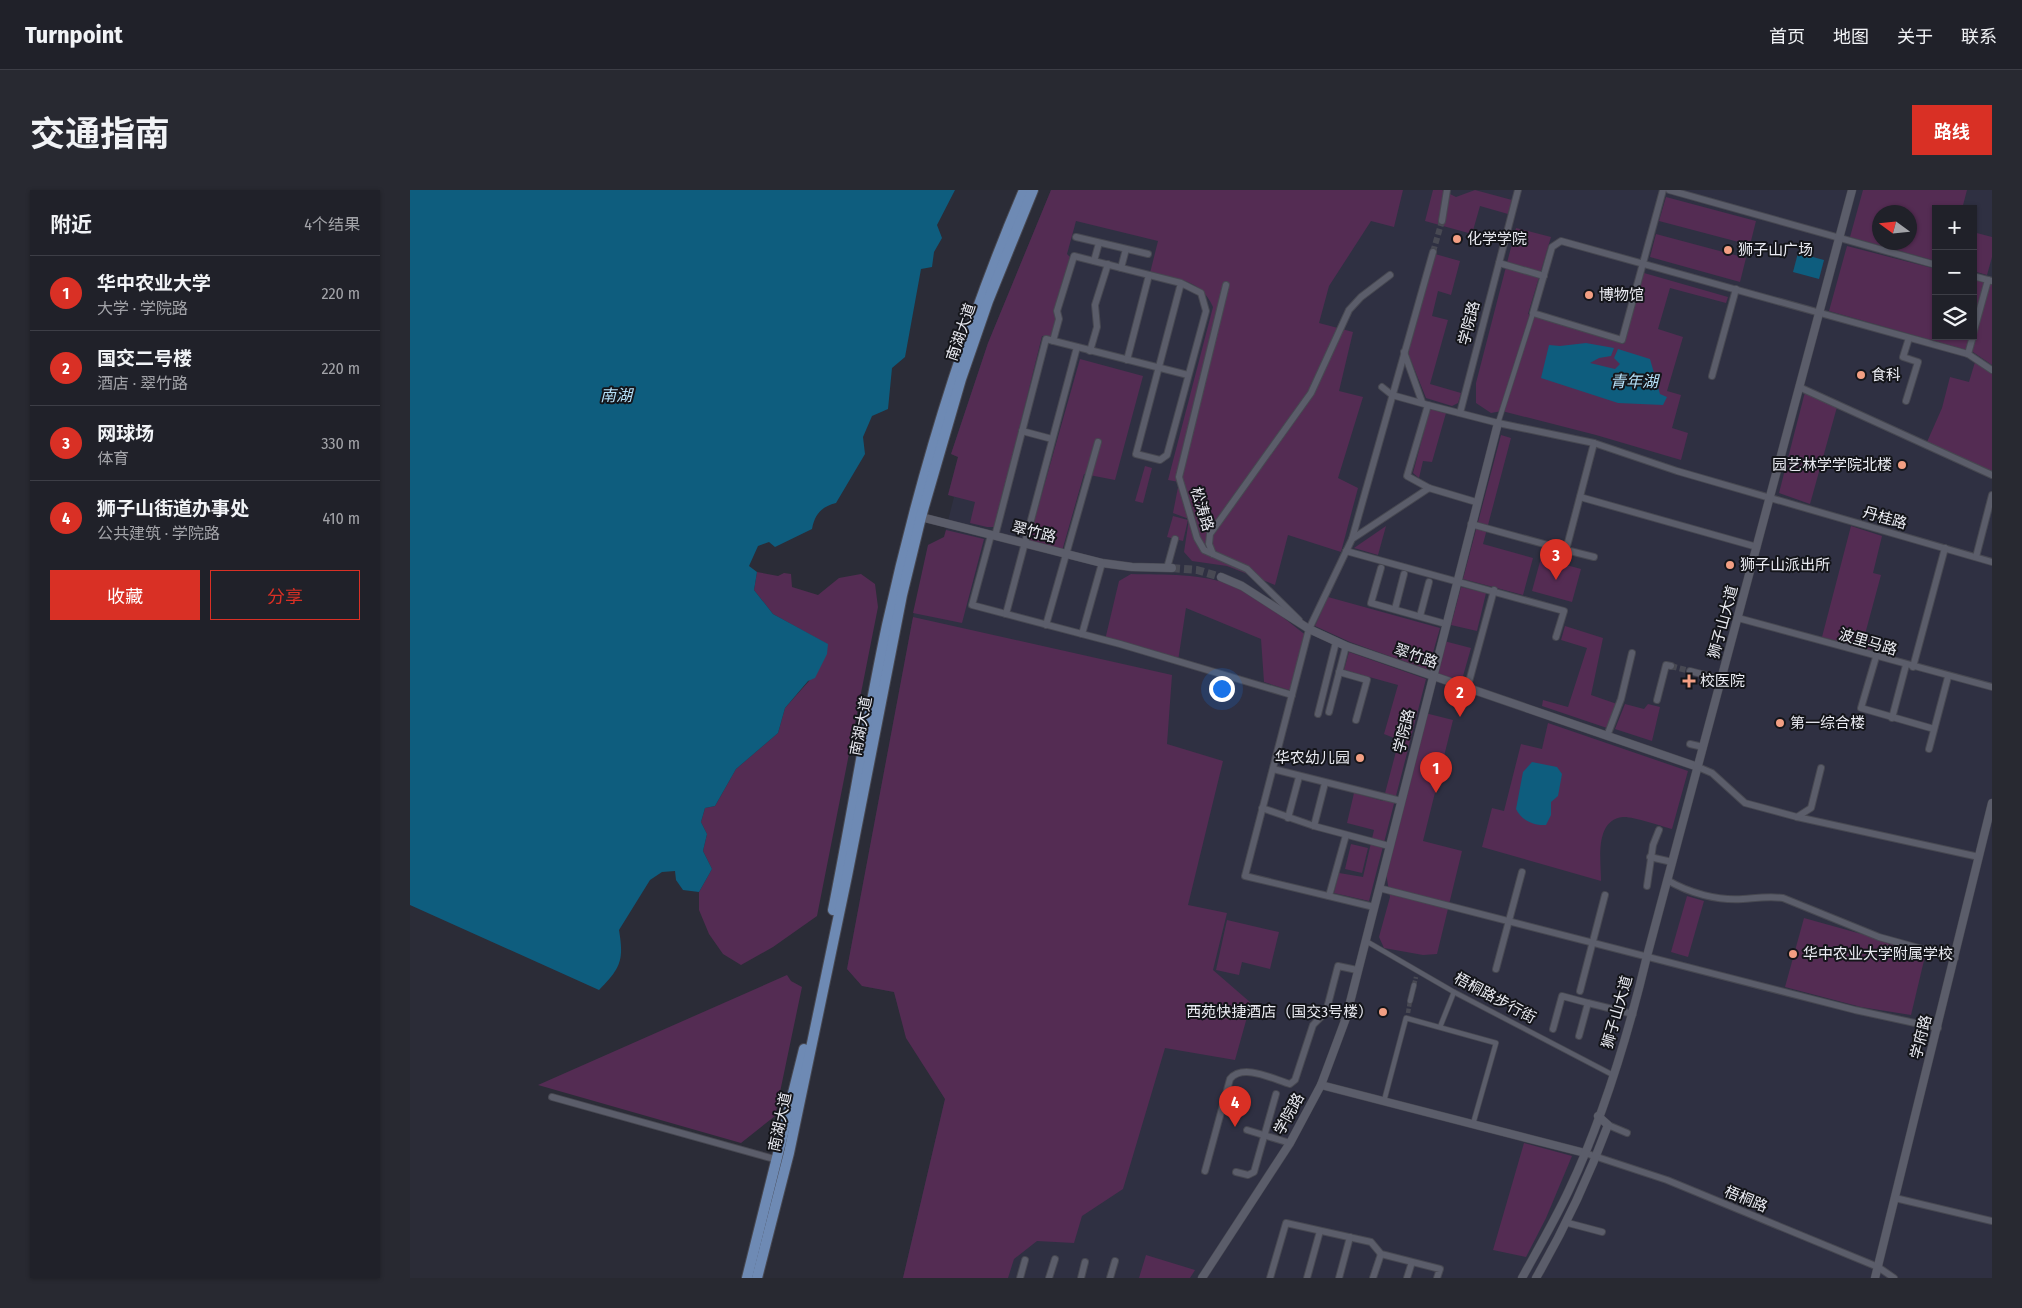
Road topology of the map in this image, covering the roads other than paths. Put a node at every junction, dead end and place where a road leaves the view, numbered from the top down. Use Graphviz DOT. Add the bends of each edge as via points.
graph roads {
  1 [pos="1024,190"];
  2 [pos="1033,190"];
  3 [pos="1447,190"];
  4 [pos="1518,190"];
  5 [pos="1663,190"];
  6 [pos="1669,190"];
  7 [pos="1852,190"];
  8 [pos="1442,221"];
  9 [pos="1076,237"];
  10 [pos="1840,238"];
  11 [pos="1099,242"];
  12 [pos="1126,249"];
  13 [pos="1433,252"];
  14 [pos="1148,254"];
  15 [pos="1094,261"];
  16 [pos="1498,263"];
  17 [pos="1108,264"];
  18 [pos="1643,264"];
  19 [pos="1932,264"];
  20 [pos="1121,268"];
  21 [pos="1150,275"];
  22 [pos="1390,275"];
  23 [pos="1544,276"];
  24 [pos="1977,277"];
  25 [pos="1990,280"];
  26 [pos="1182,283"];
  27 [pos="1226,285"];
  28 [pos="1736,289"];
  29 [pos="1818,312"];
  30 [pos="1533,313"];
  31 [pos="1977,322"];
  32 [pos="1908,338"];
  33 [pos="1972,340"];
  34 [pos="1053,341"];
  35 [pos="1077,347"];
  36 [pos="1090,351"];
  37 [pos="1404,352"];
  38 [pos="1968,354"];
  39 [pos="1126,360"];
  40 [pos="1158,368"];
  41 [pos="1992,370"];
  42 [pos="1188,375"];
  43 [pos="1712,376"];
  44 [pos="1382,387"];
  45 [pos="1799,387"];
  46 [pos="1392,395"];
  47 [pos="1906,401"];
  48 [pos="1425,404"];
  49 [pos="1460,413"];
  50 [pos="1498,423"];
  51 [pos="1022,431"];
  52 [pos="1052,439"];
  53 [pos="1098,442"];
  54 [pos="1594,443"];
  55 [pos="1992,475"];
  56 [pos="1429,488"];
  57 [pos="1992,494"];
  58 [pos="1580,497"];
  59 [pos="1770,498"];
  60 [pos="1476,502"];
  61 [pos="921,517"];
  62 [pos="1471,524"];
  63 [pos="993,536"];
  64 [pos="1175,539"];
  65 [pos="1352,539"];
  66 [pos="1024,544"];
  67 [pos="1757,547"];
  68 [pos="1945,548"];
  69 [pos="1566,550"];
  70 [pos="1346,552"];
  71 [pos="1066,554"];
  72 [pos="1213,554"];
  73 [pos="1594,557"];
  74 [pos="1976,557"];
  75 [pos="1992,562"];
  76 [pos="1102,563"];
  77 [pos="1169,568"];
  78 [pos="1381,568"];
  79 [pos="1404,574"];
  80 [pos="1221,577"];
  81 [pos="1457,581"];
  82 [pos="1429,582"];
  83 [pos="1494,590"];
  84 [pos="1395,609"];
  85 [pos="1006,614"];
  86 [pos="1420,616"];
  87 [pos="1738,618"];
  88 [pos="1446,624"];
  89 [pos="1046,625"];
  90 [pos="1309,630"];
  91 [pos="1082,634"];
  92 [pos="1556,636"];
  93 [pos="1336,642"];
  94 [pos="1346,646"];
  95 [pos="1632,653"];
  96 [pos="1876,657"];
  97 [pos="1906,665"];
  98 [pos="1671,666"];
  99 [pos="1913,667"];
  100 [pos="1690,671"];
  101 [pos="1338,672"];
  102 [pos="1432,676"];
  103 [pos="1948,677"];
  104 [pos="1721,679"];
  105 [pos="1992,687"];
  106 [pos="1467,689"];
  107 [pos="1292,695"];
  108 [pos="1656,700"];
  109 [pos="1329,712"];
  110 [pos="1318,714"];
  111 [pos="1892,718"];
  112 [pos="1356,720"];
  113 [pos="1934,729"];
  114 [pos="1607,736"];
  115 [pos="1690,744"];
  116 [pos="1703,747"];
  117 [pos="1928,749"];
  118 [pos="1698,767"];
  119 [pos="1821,768"];
  120 [pos="1273,769"];
  121 [pos="1299,777"];
  122 [pos="1324,783"];
  123 [pos="1401,801"];
  124 [pos="1992,803"];
  125 [pos="1262,808"];
  126 [pos="1797,817"];
  127 [pos="1288,818"];
  128 [pos="1314,826"];
  129 [pos="1659,830"];
  130 [pos="1346,835"];
  131 [pos="1389,846"];
  132 [pos="1650,857"];
  133 [pos="1979,857"];
  134 [pos="1672,862"];
  135 [pos="1522,872"];
  136 [pos="1667,880"];
  137 [pos="1647,886"];
  138 [pos="1379,888"];
  139 [pos="1605,895"];
  140 [pos="1330,896"];
  141 [pos="1374,907"];
  142 [pos="1509,922"];
  143 [pos="1366,941"];
  144 [pos="1593,943"];
  145 [pos="1647,956"];
  146 [pos="1955,958"];
  147 [pos="1496,969"];
  148 [pos="1357,970"];
  149 [pos="1418,970"];
  150 [pos="1416,977"];
  151 [pos="1414,985"];
  152 [pos="1580,991"];
  153 [pos="1454,992"];
  154 [pos="1410,1001"];
  155 [pos="1588,1003"];
  156 [pos="1326,1012"];
  157 [pos="1408,1013"];
  158 [pos="1633,1014"];
  159 [pos="1346,1018"];
  160 [pos="1406,1018"];
  161 [pos="1440,1027"];
  162 [pos="1938,1028"];
  163 [pos="1553,1029"];
  164 [pos="1579,1036"];
  165 [pos="1613,1075"];
  166 [pos="1321,1085"];
  167 [pos="1276,1094"];
  168 [pos="552,1097"];
  169 [pos="1384,1101"];
  170 [pos="1598,1116"];
  171 [pos="1473,1124"];
  172 [pos="1608,1125"];
  173 [pos="1247,1130"];
  174 [pos="1627,1133"];
  175 [pos="1265,1136"];
  176 [pos="1290,1143"];
  177 [pos="1585,1153"];
  178 [pos="1597,1155"];
  179 [pos="778,1160"];
  180 [pos="1205,1170"];
  181 [pos="1236,1172"];
  182 [pos="1895,1198"];
  183 [pos="1992,1220"];
  184 [pos="1568,1223"];
  185 [pos="1320,1230"];
  186 [pos="1602,1232"];
  187 [pos="1350,1237"];
  188 [pos="1381,1254"];
  189 [pos="1055,1259"];
  190 [pos="1025,1260"];
  191 [pos="1115,1261"];
  192 [pos="1085,1262"];
  193 [pos="1412,1262"];
  194 [pos="1878,1267"];
  195 [pos="748,1278"];
  196 [pos="757,1278"];
  197 [pos="1020,1278"];
  198 [pos="1049,1278"];
  199 [pos="1081,1278"];
  200 [pos="1110,1278"];
  201 [pos="1202,1278"];
  202 [pos="1270,1278"];
  203 [pos="1307,1278"];
  204 [pos="1339,1278"];
  205 [pos="1374,1278"];
  206 [pos="1407,1278"];
  207 [pos="1437,1278"];
  208 [pos="1522,1278"];
  209 [pos="1536,1278"];
  210 [pos="1875,1278"];
  211 [pos="1894,1278"];
  1 -- 179 [label="main road, 南湖大道" via="954,374 914,514 887,626 813,1010"];
  2 -- 61 [label="main road, 南湖大道" via="961,379"];
  3 -- 8 [label="street"];
  4 -- 16 [label="street, 学院路"];
  5 -- 18 [label="street"];
  6 -- 10 [label="street"];
  7 -- 10 [label="street, 狮子山大道"];
  9 -- 11 [label="street"];
  10 -- 19 [label="street"];
  10 -- 29 [label="street, 狮子山大道"];
  11 -- 12 [label="street"];
  11 -- 15 [label="street"];
  12 -- 14 [label="street"];
  12 -- 20 [label="street"];
  13 -- 37 [label="street"];
  15 -- 17 [label="street"];
  15 -- 34 [label="street" via="1074,256 1057,311 1059,319"];
  16 -- 23 [label="street"];
  16 -- 49 [label="street, 学院路"];
  17 -- 20 [label="street"];
  17 -- 36 [label="street" via="1095,305 1097,327"];
  18 -- 23 [label="street" via="1561,242 1552,247"];
  18 -- 28 [label="street"];
  18 -- 30 [label="street" via="1622,340"];
  20 -- 21 [label="street"];
  21 -- 26 [label="street"];
  21 -- 39 [label="street"];
  22 -- 72 [label="street" via="1349,310 1311,393 1210,534"];
  23 -- 30 [label="street"];
  24 -- 25 [label="street"];
  25 -- 31 [label="street"];
  26 -- 40 [label="street"];
  26 -- 42 [label="street" via="1201,293 1206,311"];
  27 -- 72 [label="street, 松涛路" via="1179,477 1197,538 1204,550"];
  28 -- 29 [label="street"];
  28 -- 43 [label="street"];
  29 -- 32 [label="street"];
  29 -- 45 [label="street, 狮子山大道"];
  30 -- 50 [label="street"];
  32 -- 38 [label="street"];
  32 -- 47 [label="street" via="1903,357 1918,362"];
  33 -- 38 [label="street"];
  34 -- 35 [label="street"];
  34 -- 51 [label="street" via="1046,339"];
  35 -- 36 [label="street"];
  35 -- 52 [label="street"];
  36 -- 39 [label="street"];
  37 -- 46 [label="street"];
  37 -- 48 [label="street"];
  38 -- 41 [label="street"];
  39 -- 40 [label="street"];
  40 -- 42 [label="street"];
  40 -- 42 [label="street" via="1136,454 1160,460 1168,455"];
  44 -- 46 [label="street"];
  45 -- 55 [label="street"];
  45 -- 59 [label="street, 狮子山大道"];
  46 -- 48 [label="street"];
  46 -- 65 [label="street"];
  48 -- 49 [label="street"];
  48 -- 56 [label="street" via="1407,476"];
  49 -- 50 [label="street"];
  50 -- 54 [label="street, 丹桂路"];
  50 -- 60 [label="street, 学院路"];
  51 -- 52 [label="street"];
  51 -- 63 [label="street"];
  52 -- 66 [label="street"];
  53 -- 71 [label="street"];
  54 -- 58 [label="street"];
  54 -- 59 [label="street, 丹桂路"];
  56 -- 60 [label="street"];
  56 -- 65 [label="street"];
  57 -- 74 [label="street"];
  58 -- 67 [label="street"];
  58 -- 69 [label="street"];
  59 -- 67 [label="street, 狮子山大道"];
  59 -- 68 [label="street, 丹桂路"];
  60 -- 62 [label="street, 学院路"];
  61 -- 63 [label="street, 翠竹路"];
  61 -- 196 [label="main road, 南湖大道" via="902,596 793,1136"];
  62 -- 69 [label="street"];
  62 -- 81 [label="street, 学院路"];
  63 -- 66 [label="street, 翠竹路"];
  63 -- 85 [label="street" via="972,605"];
  64 -- 77 [label="street"];
  65 -- 70 [label="street"];
  66 -- 71 [label="street, 翠竹路"];
  66 -- 85 [label="street"];
  67 -- 87 [label="street, 狮子山大道"];
  68 -- 74 [label="street, 丹桂路"];
  68 -- 99 [label="street"];
  69 -- 73 [label="street"];
  70 -- 81 [label="street"];
  70 -- 90 [label="street"];
  71 -- 76 [label="street, 翠竹路"];
  71 -- 89 [label="street"];
  72 -- 90 [label="street, 松涛路" via="1247,569"];
  74 -- 75 [label="street, 丹桂路"];
  76 -- 77 [label="street, 翠竹路"];
  76 -- 91 [label="street"];
  78 -- 84 [label="street" via="1371,602"];
  79 -- 84 [label="street"];
  80 -- 90 [label="street, 翠竹路" via="1242,586"];
  81 -- 83 [label="street"];
  81 -- 88 [label="street, 学院路"];
  82 -- 86 [label="street"];
  83 -- 92 [label="street" via="1564,611"];
  83 -- 106 [label="street"];
  84 -- 86 [label="street"];
  85 -- 89 [label="street"];
  86 -- 88 [label="street"];
  87 -- 96 [label="street, 波里马路"];
  87 -- 104 [label="street, 狮子山大道"];
  88 -- 102 [label="street, 学院路"];
  89 -- 91 [label="street"];
  90 -- 93 [label="street, 翠竹路"];
  90 -- 107 [label="street"];
  91 -- 107 [label="street"];
  93 -- 94 [label="street, 翠竹路"];
  93 -- 110 [label="street"];
  94 -- 101 [label="street"];
  94 -- 102 [label="street, 翠竹路"];
  95 -- 114 [label="street" via="1621,699"];
  96 -- 97 [label="street, 波里马路"];
  96 -- 111 [label="street" via="1861,708"];
  97 -- 99 [label="street, 波里马路"];
  97 -- 111 [label="street"];
  98 -- 108 [label="street" via="1666,665"];
  99 -- 103 [label="street, 波里马路"];
  100 -- 104 [label="street"];
  101 -- 109 [label="street"];
  101 -- 112 [label="street" via="1367,680"];
  102 -- 106 [label="street, 翠竹路"];
  102 -- 123 [label="street, 学院路"];
  103 -- 105 [label="street, 波里马路"];
  103 -- 113 [label="street"];
  104 -- 116 [label="street, 狮子山大道"];
  106 -- 114 [label="street, 翠竹路"];
  107 -- 120 [label="street"];
  111 -- 113 [label="street"];
  113 -- 117 [label="street"];
  114 -- 118 [label="street, 翠竹路"];
  115 -- 116 [label="street"];
  116 -- 118 [label="street, 狮子山大道"];
  118 -- 126 [label="street" via="1712,773 1745,803"];
  118 -- 134 [label="street, 狮子山大道"];
  119 -- 126 [label="street" via="1811,808"];
  120 -- 121 [label="street"];
  120 -- 125 [label="street"];
  121 -- 122 [label="street"];
  121 -- 127 [label="street"];
  122 -- 123 [label="street"];
  122 -- 128 [label="street"];
  123 -- 131 [label="street, 学院路"];
  124 -- 133 [label="street, 学府路"];
  125 -- 127 [label="street"];
  125 -- 140 [label="street" via="1245,876"];
  126 -- 133 [label="street"];
  127 -- 128 [label="street"];
  128 -- 130 [label="street"];
  129 -- 132 [label="street"];
  130 -- 131 [label="street"];
  130 -- 140 [label="street"];
  131 -- 138 [label="street, 学院路"];
  132 -- 134 [label="street"];
  132 -- 137 [label="street"];
  133 -- 146 [label="street, 学府路"];
  134 -- 136 [label="street, 狮子山大道"];
  135 -- 142 [label="street"];
  136 -- 145 [label="street, 狮子山大道"];
  136 -- 146 [label="street" via="1708,896 1783,898 1879,937"];
  138 -- 141 [label="street, 学院路"];
  138 -- 142 [label="street"];
  139 -- 144 [label="street"];
  140 -- 141 [label="street"];
  141 -- 143 [label="street, 学院路"];
  142 -- 144 [label="street"];
  142 -- 147 [label="street"];
  143 -- 148 [label="street, 学院路"];
  143 -- 149 [label="street, 梧桐路步行街"];
  144 -- 145 [label="street"];
  144 -- 152 [label="street"];
  145 -- 158 [label="street, 狮子山大道"];
  145 -- 162 [label="street"];
  146 -- 162 [label="street, 学府路"];
  148 -- 156 [label="street" via="1338,966"];
  148 -- 159 [label="street, 学院路"];
  149 -- 150 [label="street"];
  149 -- 153 [label="street, 梧桐路步行街"];
  151 -- 154 [label="street"];
  153 -- 161 [label="street"];
  153 -- 165 [label="street, 梧桐路步行街"];
  155 -- 158 [label="street"];
  155 -- 163 [label="street" via="1562,996"];
  155 -- 164 [label="street"];
  156 -- 159 [label="street"];
  156 -- 180 [label="street" via="1313,1025 1295,1080 1290,1084 1243,1071 1230,1079"];
  157 -- 160 [label="street"];
  158 -- 165 [label="street, 狮子山大道"];
  159 -- 166 [label="street, 学院路"];
  160 -- 161 [label="street"];
  160 -- 169 [label="street"];
  161 -- 171 [label="street" via="1496,1043"];
  162 -- 182 [label="street, 学府路"];
  165 -- 170 [label="street, 狮子山大道"];
  166 -- 169 [label="street"];
  166 -- 176 [label="street, 学院路"];
  167 -- 175 [label="street"];
  168 -- 179 [label="street"];
  169 -- 171 [label="street"];
  170 -- 172 [label="street"];
  170 -- 177 [label="street, 狮子山大道"];
  171 -- 177 [label="street"];
  172 -- 174 [label="street"];
  172 -- 178 [label="street"];
  173 -- 175 [label="street"];
  175 -- 176 [label="street"];
  175 -- 181 [label="street" via="1254,1172 1248,1175"];
  176 -- 201 [label="street, 学院路"];
  177 -- 178 [label="street, 梧桐路"];
  177 -- 208 [label="street, 狮子山大道" via="1569,1191"];
  178 -- 184 [label="street"];
  178 -- 194 [label="street, 梧桐路" via="1667,1180"];
  179 -- 195 [label="main road, 南湖大道"];
  182 -- 183 [label="street"];
  182 -- 194 [label="street, 学府路"];
  184 -- 186 [label="street"];
  184 -- 209 [label="street"];
  185 -- 187 [label="street"];
  185 -- 202 [label="street" via="1286,1223"];
  185 -- 203 [label="street"];
  187 -- 188 [label="street" via="1370,1242"];
  187 -- 204 [label="street"];
  188 -- 193 [label="street"];
  188 -- 205 [label="street"];
  189 -- 198 [label="street"];
  190 -- 197 [label="street"];
  191 -- 200 [label="street"];
  192 -- 199 [label="street"];
  193 -- 206 [label="street"];
  193 -- 207 [label="street" via="1440,1270"];
  194 -- 210 [label="street, 学府路"];
  194 -- 211 [label="street, 梧桐路"];
}
